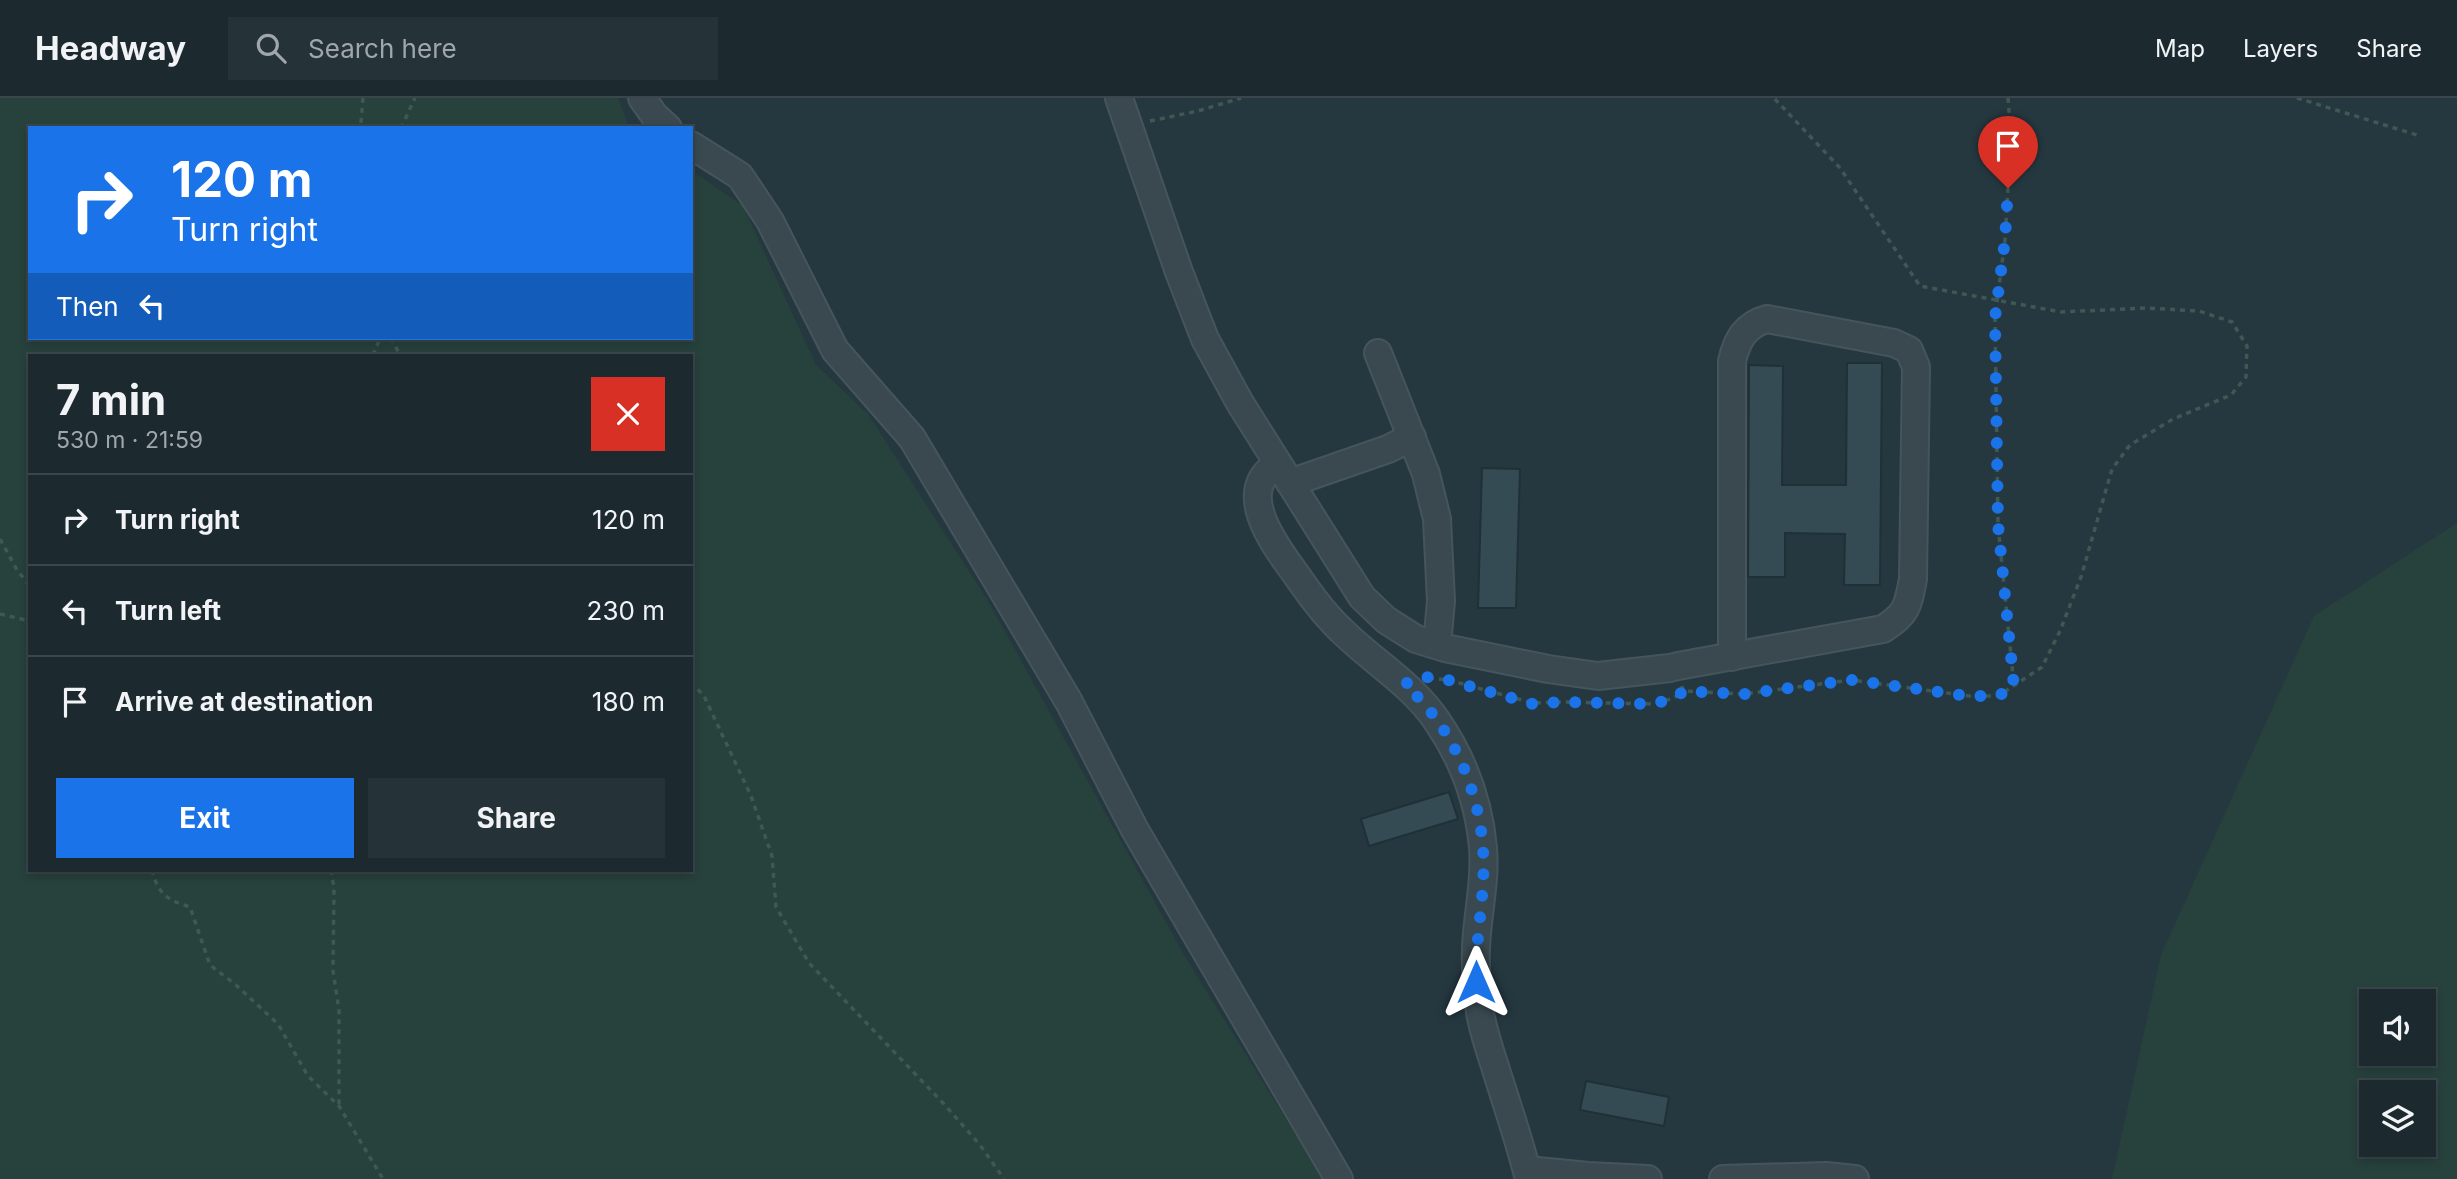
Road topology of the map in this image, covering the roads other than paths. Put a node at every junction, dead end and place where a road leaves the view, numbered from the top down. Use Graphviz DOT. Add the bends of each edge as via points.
graph roads {
  1 [pos="642,98"];
  2 [pos="1119,98"];
  3 [pos="666,126"];
  4 [pos="693,146"];
  5 [pos="1378,353"];
  6 [pos="1412,437"];
  7 [pos="1284,473"];
  8 [pos="1437,645"];
  9 [pos="1732,657"];
  10 [pos="1528,1174"];
  11 [pos="1339,1179"];
  12 [pos="1648,1179"];
  13 [pos="1723,1179"];
  14 [pos="1855,1179"];
  1 -- 3 [label="street"];
  2 -- 7 [label="street" via="1205,339"];
  4 -- 11 [label="street" via="740,176 771,221 835,350 912,438 1069,702 1135,830"];
  5 -- 6 [label="street"];
  6 -- 7 [label="street" via="1388,449"];
  6 -- 8 [label="street" via="1437,519 1441,601"];
  7 -- 8 [label="street" via="1362,597 1386,620 1416,639"];
  7 -- 10 [label="street" via="1269,469 1258,494 1260,516 1273,541 1318,606 1434,717 1471,788 1483,849 1476,948 1480,1016"];
  8 -- 9 [label="street" via="1598,676 1681,679"];
  9 -- 9 [label="street" via="1732,361 1736,342 1753,323 1767,319 1894,343 1909,351 1916,368 1909,602 1899,619 1883,629"];
  10 -- 12 [label="street"];
  13 -- 14 [label="street"];
}
